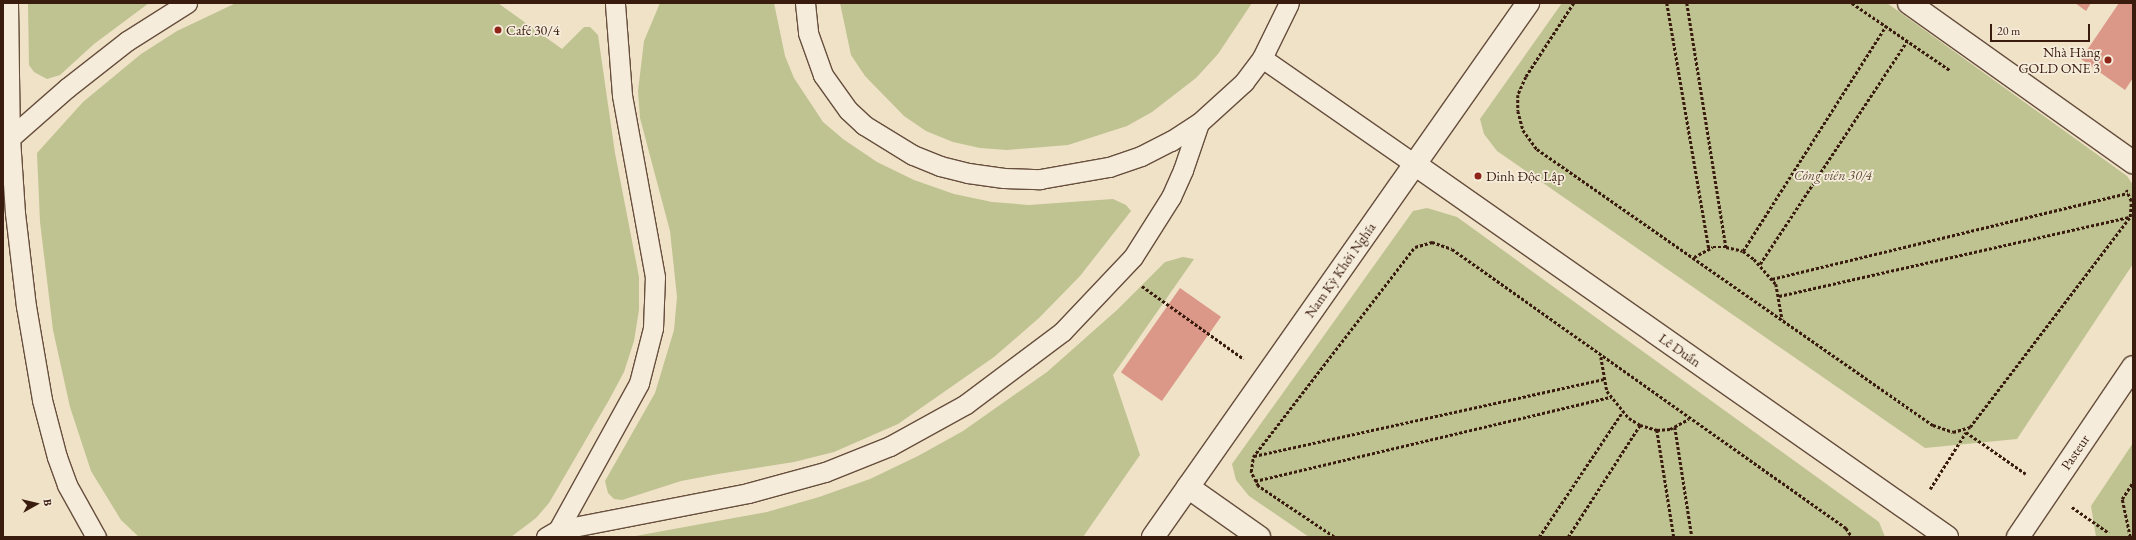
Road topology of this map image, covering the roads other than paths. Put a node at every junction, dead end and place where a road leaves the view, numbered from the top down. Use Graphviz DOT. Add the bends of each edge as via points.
graph roads {
  1 [pos="8,3"];
  2 [pos="187,3"];
  3 [pos="615,3"];
  4 [pos="805,3"];
  5 [pos="1289,3"];
  6 [pos="1528,3"];
  7 [pos="1910,3"];
  8 [pos="1262,58"];
  9 [pos="1199,123"];
  10 [pos="7,137"];
  11 [pos="2133,162"];
  12 [pos="1413,163"];
  13 [pos="2133,367"];
  14 [pos="1188,487"];
  15 [pos="552,534"];
  16 [pos="96,537"];
  17 [pos="1152,537"];
  18 [pos="1259,537"];
  19 [pos="1947,537"];
  20 [pos="2018,537"];
  1 -- 10 [label="lane"];
  2 -- 10 [label="lane" via="127,41"];
  3 -- 15 [label="lane" via="622,95 656,277 654,322 648,356 639,383"];
  4 -- 9 [label="lane" via="808,33 814,54 831,87 848,110 864,125 888,141 940,166 1004,178 1076,174 1109,167 1141,156"];
  5 -- 8 [label="lane"];
  6 -- 12 [label="main road, Nam Kỳ Khởi Nghĩa"];
  7 -- 11 [label="main road"];
  8 -- 9 [label="lane" via="1244,82"];
  8 -- 12 [label="lane"];
  9 -- 15 [label="lane" via="1171,197 1157,223 1121,271 1062,332 966,404 890,446 788,484"];
  10 -- 16 [label="lane" via="26,306 45,414 67,485"];
  12 -- 14 [label="main road, Nam Kỳ Khởi Nghĩa"];
  12 -- 19 [label="main road, Lê Duẩn"];
  13 -- 20 [label="main road, Pasteur"];
  14 -- 17 [label="main road, Nam Kỳ Khởi Nghĩa"];
  14 -- 18 [label="main road"];
}
